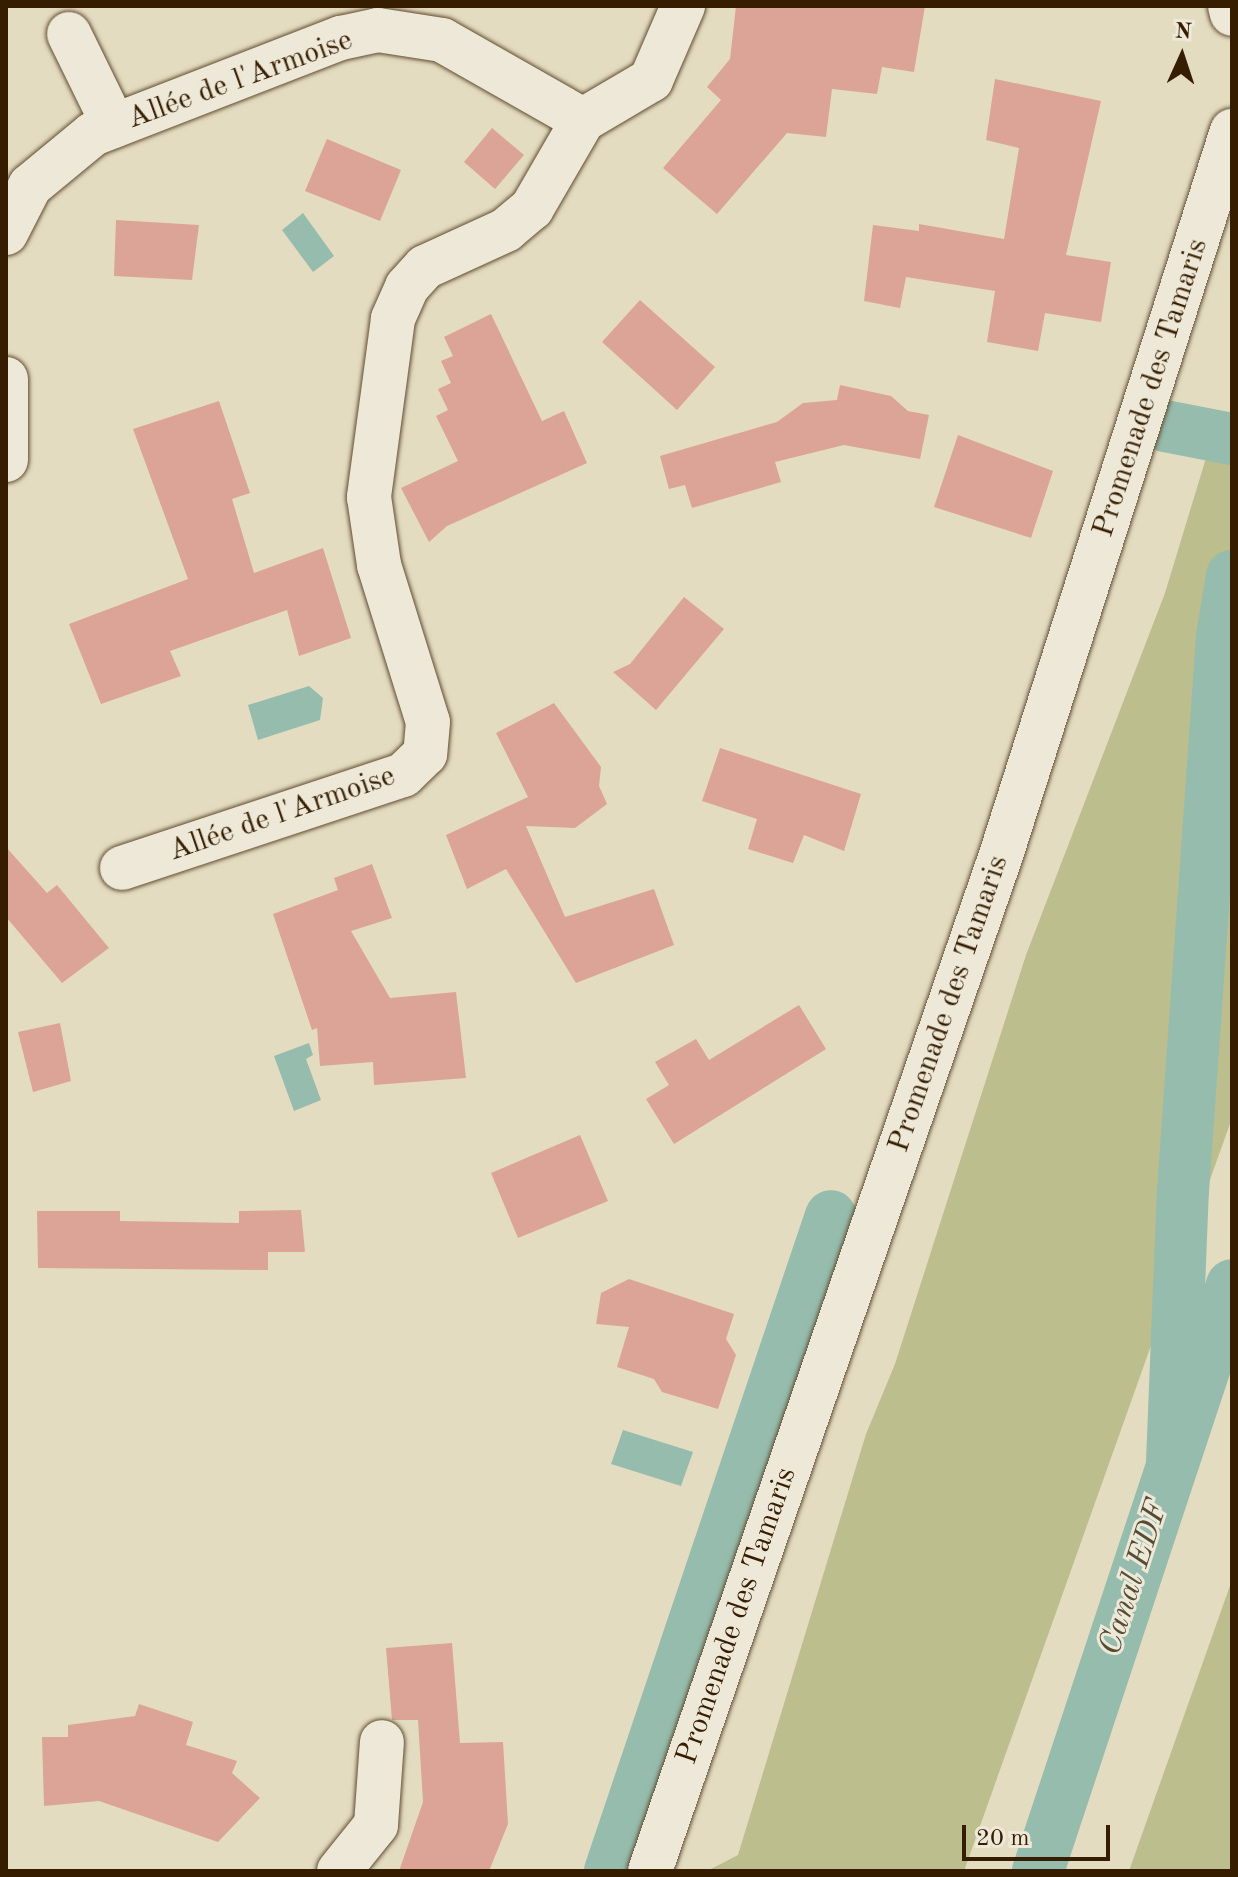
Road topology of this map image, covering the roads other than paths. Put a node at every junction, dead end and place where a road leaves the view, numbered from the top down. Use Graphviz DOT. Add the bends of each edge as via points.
graph roads {
  1 [pos="683,6"];
  2 [pos="1230,6"];
  3 [pos="1232,14"];
  4 [pos="69,34"];
  5 [pos="583,120"];
  6 [pos="114,126"];
  7 [pos="1232,131"];
  8 [pos="6,233"];
  9 [pos="6,379"];
  10 [pos="6,460"];
  11 [pos="122,868"];
  12 [pos="382,1742"];
  13 [pos="339,1871"];
  14 [pos="650,1871"];
  1 -- 5 [label="street, Allée de l'Armoise" via="651,80"];
  2 -- 3 [label="street"];
  4 -- 6 [label="street, Allée de l'Armoise"];
  5 -- 6 [label="street, Allée de l'Armoise" via="442,40 378,30 341,38"];
  5 -- 11 [label="street, Allée de l'Armoise" via="532,208 506,230 425,267 407,287 393,319 369,497 379,565 428,722 425,754 403,775"];
  6 -- 8 [label="street, Allée de l'Armoise" via="53,161 30,186"];
  7 -- 14 [label="street, Promenade des Tamaris" via="1002,852"];
  9 -- 10 [label="street"];
  12 -- 13 [label="street" via="376,1825"];
}
